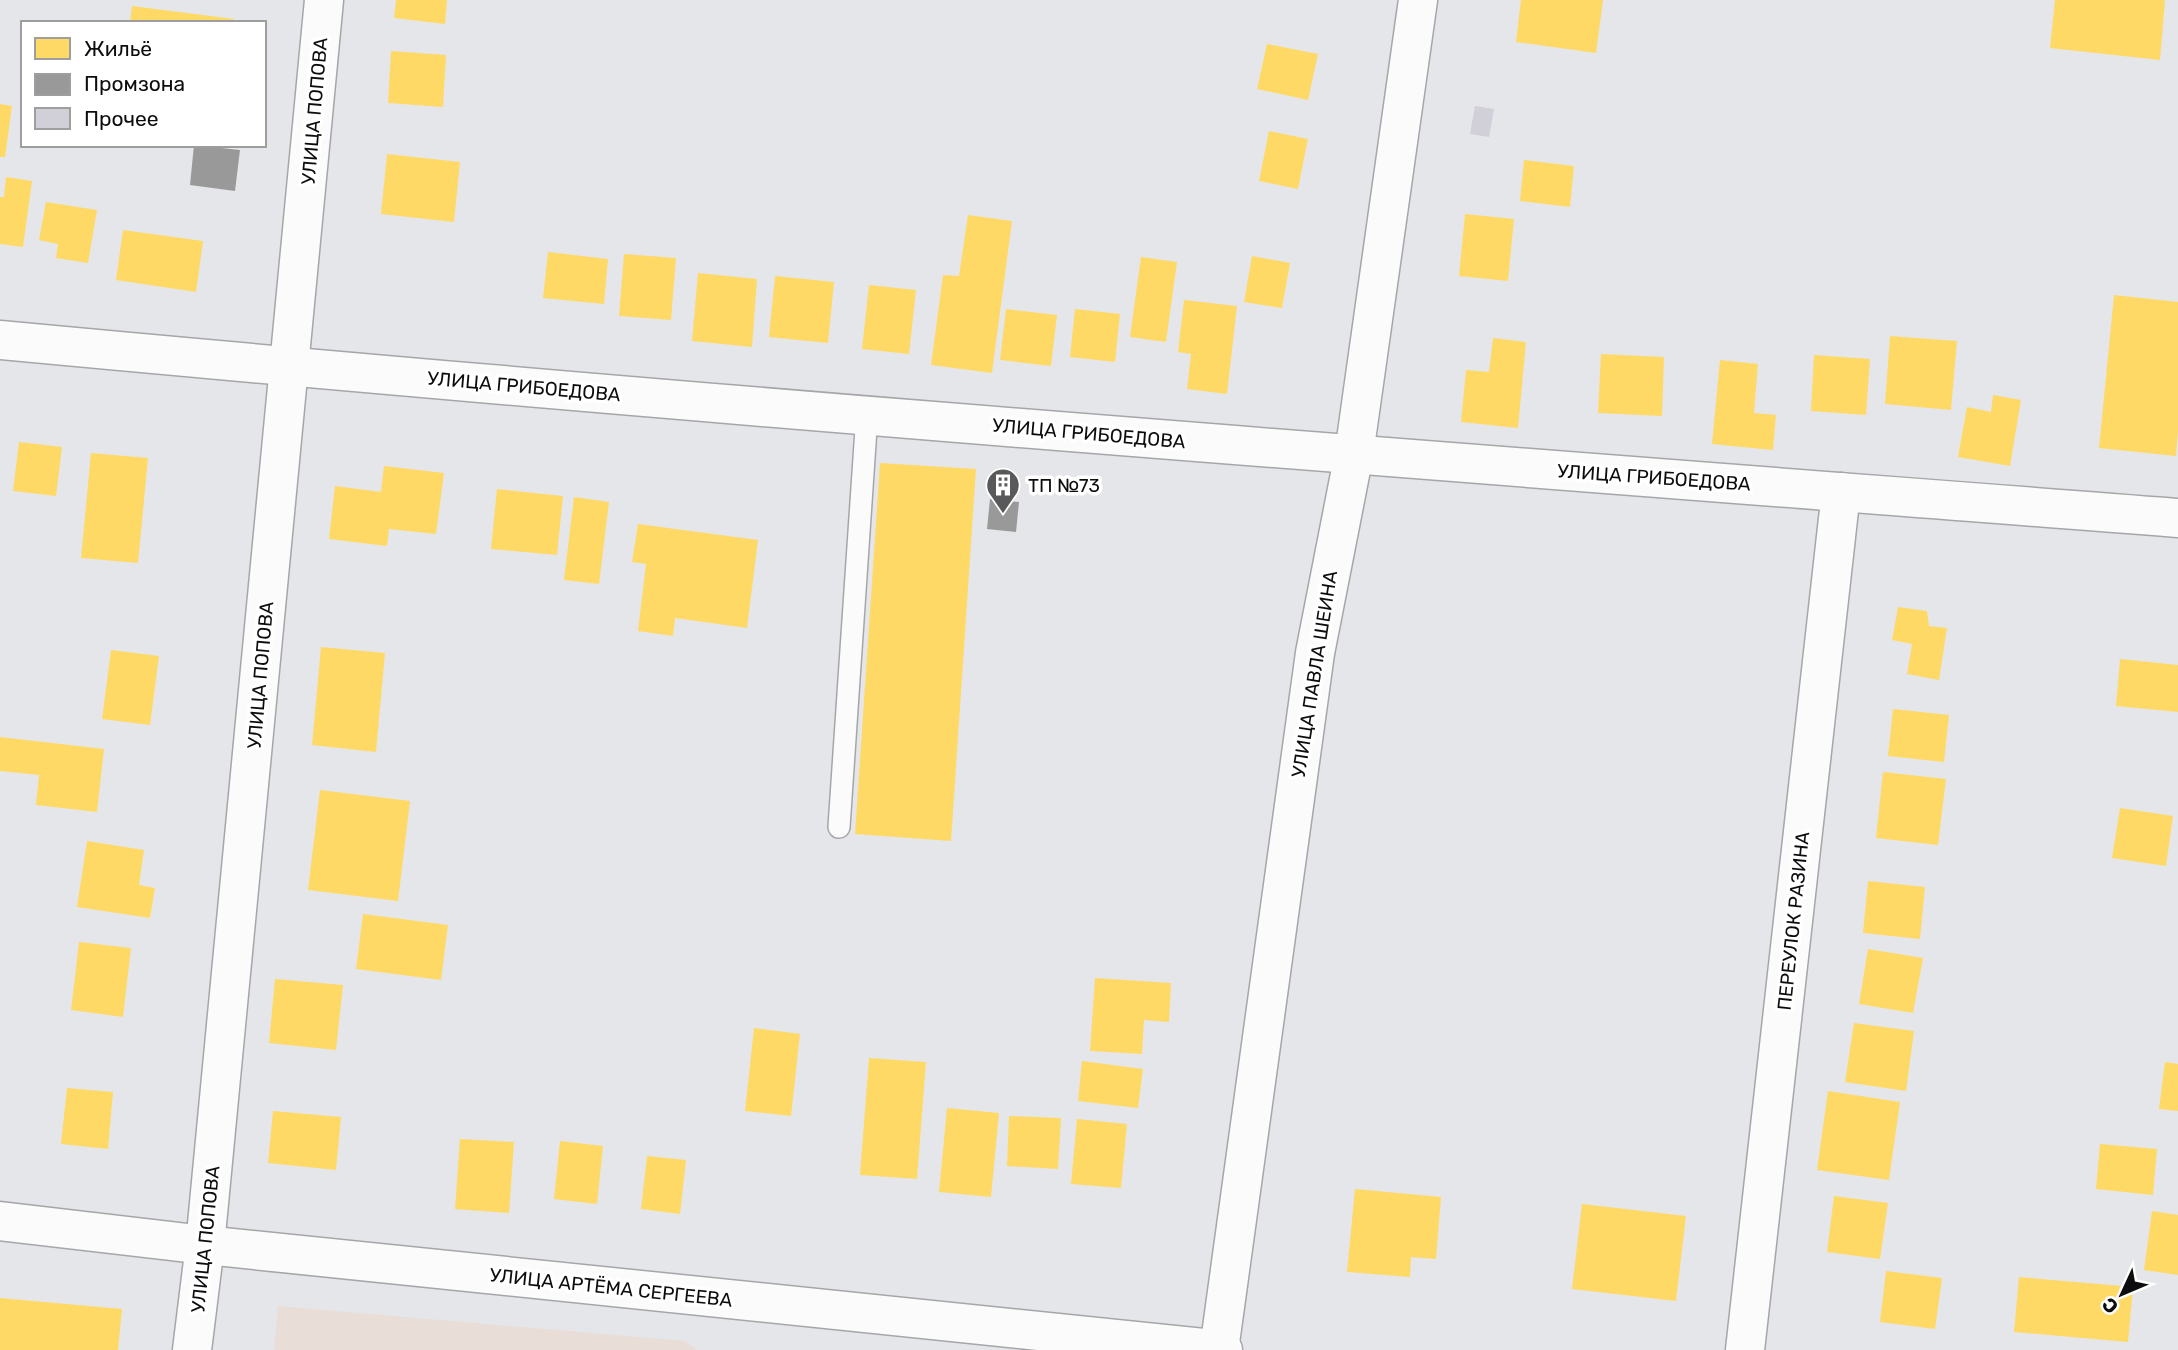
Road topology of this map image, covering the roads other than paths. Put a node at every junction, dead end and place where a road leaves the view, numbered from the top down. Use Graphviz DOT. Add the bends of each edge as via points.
graph roads {
  1 [pos="324,0"];
  2 [pos="1418,0"];
  3 [pos="0,340"];
  4 [pos="289,367"];
  5 [pos="867,414"];
  6 [pos="1354,454"];
  7 [pos="1841,492"];
  8 [pos="2178,518"];
  9 [pos="839,827"];
  10 [pos="0,1221"];
  11 [pos="205,1245"];
  12 [pos="192,1350"];
  13 [pos="1220,1350"];
  14 [pos="1745,1350"];
  1 -- 4 [label="street, УЛИЦА ПОПОВА"];
  2 -- 6 [label="street, УЛИЦА ПАВЛА ШЕИНА"];
  3 -- 4 [label="street, УЛИЦА ГРИБОЕДОВА"];
  4 -- 5 [label="street, УЛИЦА ГРИБОЕДОВА"];
  4 -- 11 [label="street, УЛИЦА ПОПОВА"];
  5 -- 6 [label="street, УЛИЦА ГРИБОЕДОВА"];
  5 -- 9 [label="lane"];
  6 -- 7 [label="street, УЛИЦА ГРИБОЕДОВА"];
  6 -- 13 [label="street, УЛИЦА ПАВЛА ШЕИНА" via="1315,653"];
  7 -- 8 [label="street, УЛИЦА ГРИБОЕДОВА"];
  7 -- 14 [label="street, ПЕРЕУЛОК РАЗИНА"];
  10 -- 11 [label="street, УЛИЦА АРТЁМА СЕРГЕЕВА"];
  11 -- 12 [label="street, УЛИЦА ПОПОВА"];
  11 -- 13 [label="street, УЛИЦА АРТЁМА СЕРГЕЕВА"];
}
